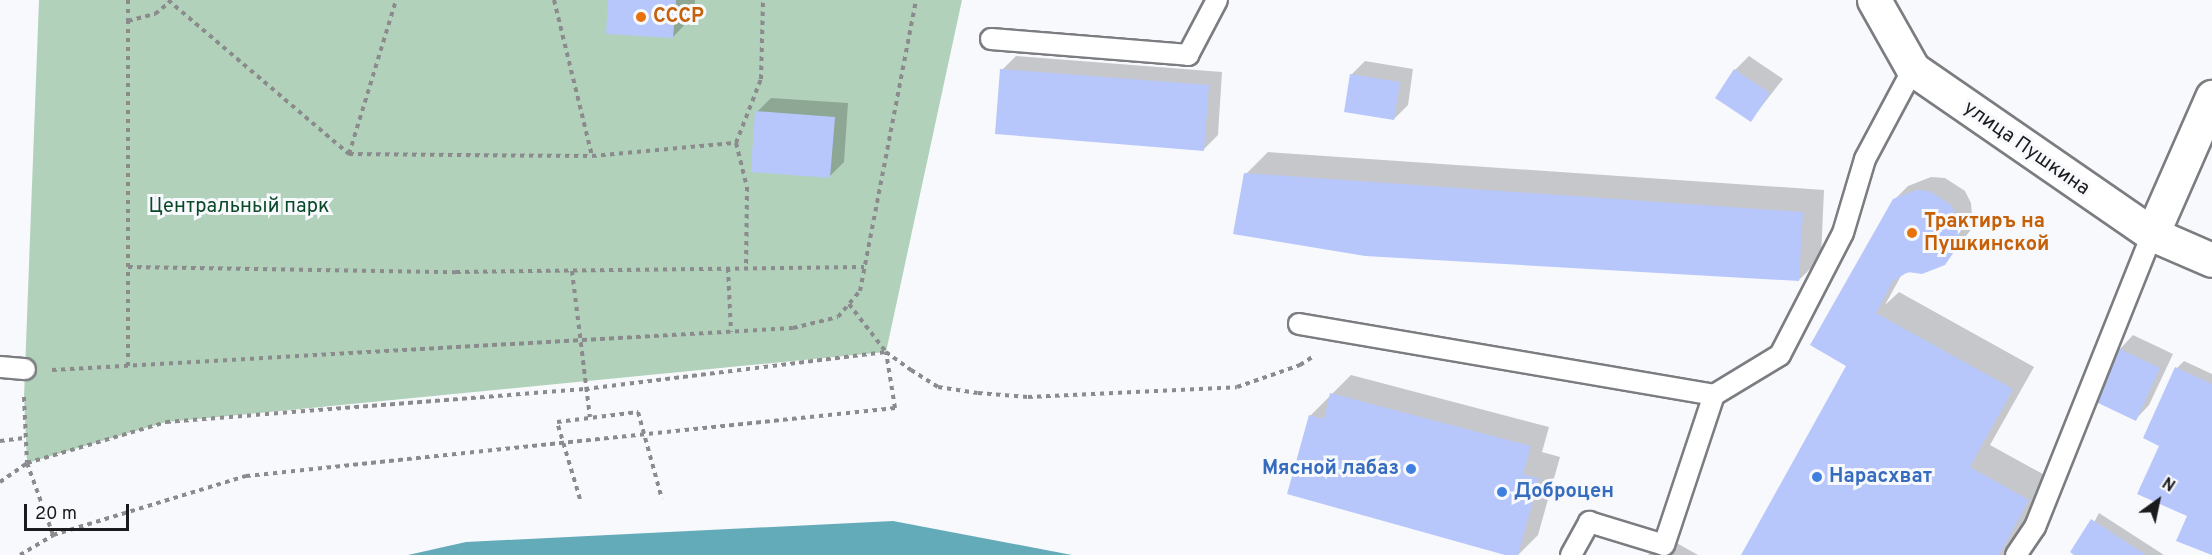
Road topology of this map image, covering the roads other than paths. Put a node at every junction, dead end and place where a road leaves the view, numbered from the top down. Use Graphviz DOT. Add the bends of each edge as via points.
graph roads {
  1 [pos="1217,0"];
  2 [pos="1874,0"];
  3 [pos="991,39"];
  4 [pos="1912,69"];
  5 [pos="2212,98"];
  6 [pos="2152,234"];
  7 [pos="2212,260"];
  8 [pos="1299,324"];
  9 [pos="0,368"];
  10 [pos="24,369"];
  11 [pos="1714,395"];
  12 [pos="1571,555"];
  13 [pos="2016,555"];
  1 -- 3 [label="lane" via="1188,55"];
  2 -- 4 [label="street, улица Пушкина"];
  4 -- 6 [label="street, улица Пушкина"];
  4 -- 11 [label="lane" via="1865,159 1843,233 1780,355"];
  5 -- 6 [label="street"];
  6 -- 7 [label="street, улица Пушкина"];
  6 -- 13 [label="lane" via="2035,527"];
  8 -- 11 [label="lane"];
  9 -- 10 [label="lane"];
  11 -- 12 [label="lane" via="1664,545 1589,522"];
}
